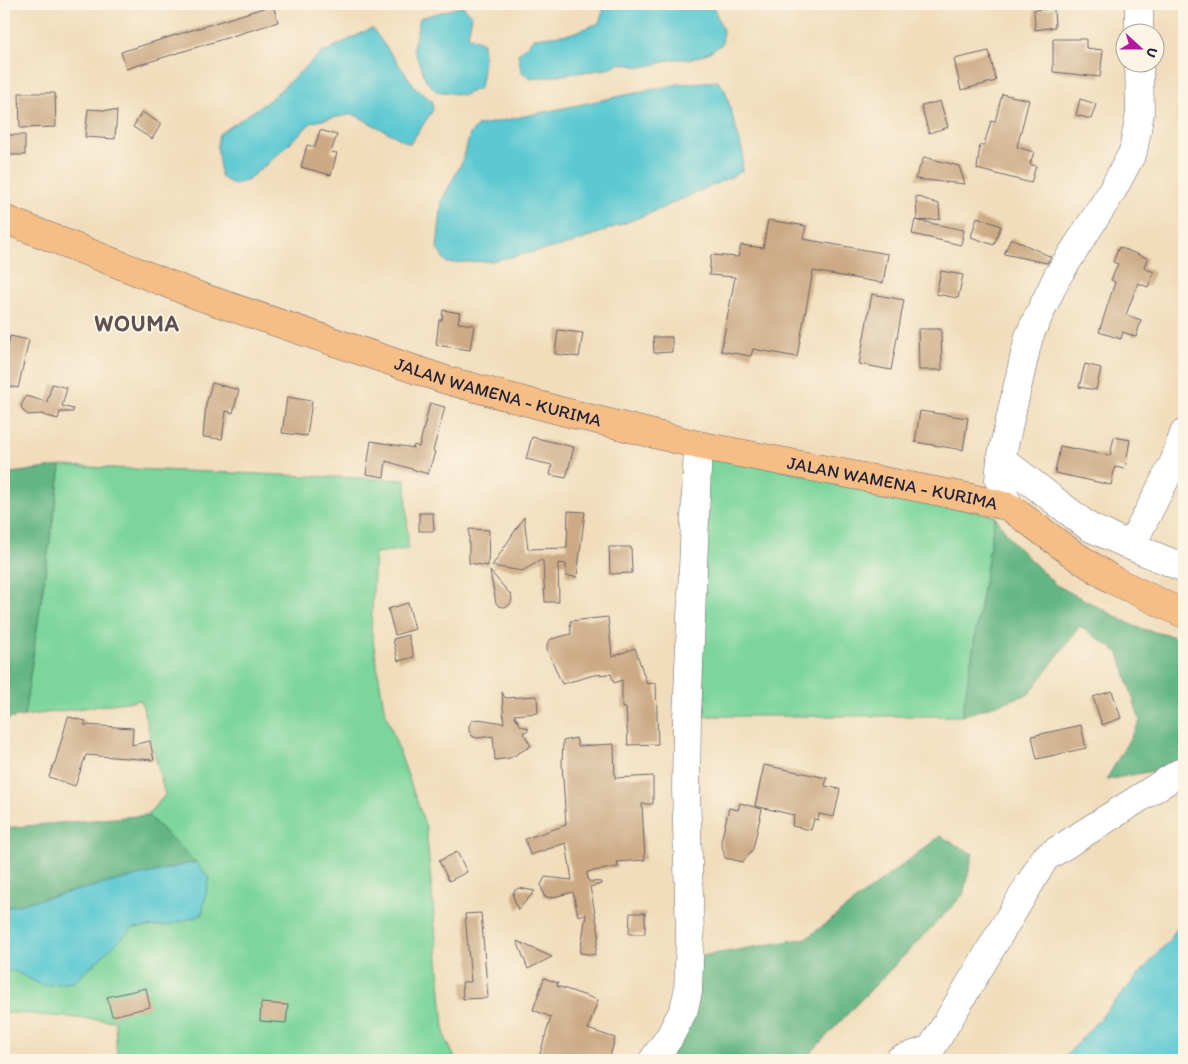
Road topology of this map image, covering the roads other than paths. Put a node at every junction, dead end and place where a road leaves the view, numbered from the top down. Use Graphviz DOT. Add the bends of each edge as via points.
graph roads {
  1 [pos="1138,4"];
  2 [pos="1139,22"];
  3 [pos="1139,72"];
  4 [pos="4,219"];
  5 [pos="1184,433"];
  6 [pos="698,445"];
  7 [pos="1001,459"];
  8 [pos="1009,507"];
  9 [pos="1131,546"];
  10 [pos="1184,568"];
  11 [pos="1182,613"];
  12 [pos="1179,773"];
  13 [pos="654,1060"];
  14 [pos="899,1060"];
  1 -- 2 [label="street"];
  3 -- 7 [label="street" via="1140,113 1133,152 1111,193 1057,277 1028,336"];
  4 -- 6 [label="main road, JALAN WAMENA - KURIMA" via="199,296 446,380"];
  5 -- 9 [label="street" via="1174,462"];
  6 -- 8 [label="main road, JALAN WAMENA - KURIMA"];
  6 -- 13 [label="street" via="686,718 688,992 684,1008"];
  7 -- 8 [label="street" via="999,480"];
  7 -- 9 [label="street" via="1089,528"];
  8 -- 11 [label="main road" via="1113,580"];
  9 -- 10 [label="street"];
  12 -- 14 [label="street" via="1045,858 931,1049"];
}
